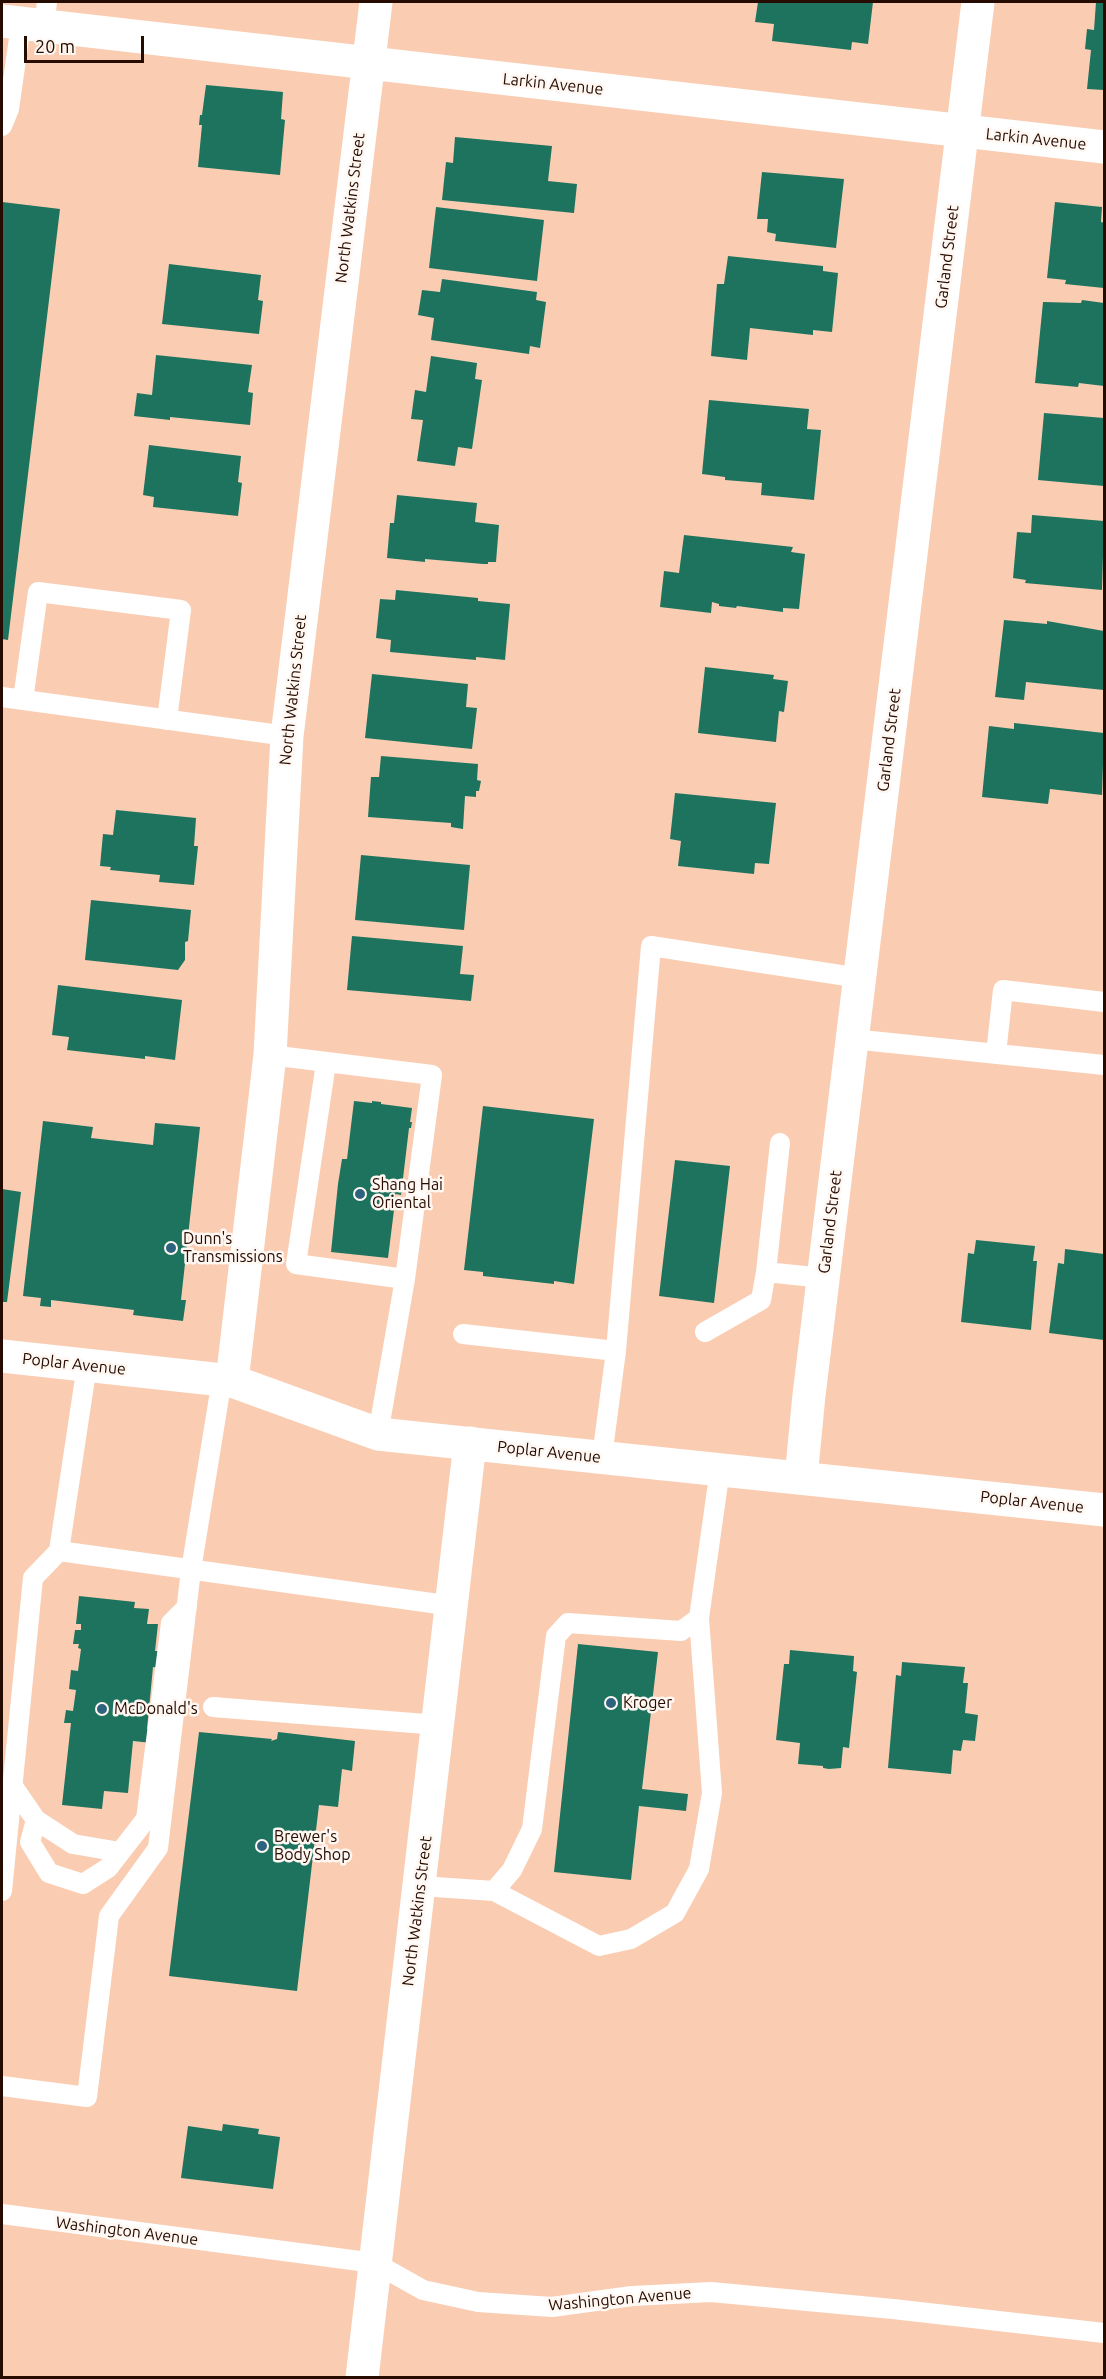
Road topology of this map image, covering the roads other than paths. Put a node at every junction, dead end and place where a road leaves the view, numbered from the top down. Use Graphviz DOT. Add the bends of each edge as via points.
graph roads {
  1 [pos="376,2"];
  2 [pos="978,2"];
  3 [pos="28,18"];
  4 [pos="368,63"];
  5 [pos="2,126"];
  6 [pos="963,131"];
  7 [pos="1104,147"];
  8 [pos="2,697"];
  9 [pos="23,700"];
  10 [pos="167,720"];
  11 [pos="286,736"];
  12 [pos="860,978"];
  13 [pos="1104,1002"];
  14 [pos="852,1039"];
  15 [pos="996,1054"];
  16 [pos="270,1055"];
  17 [pos="326,1063"];
  18 [pos="1104,1065"];
  19 [pos="780,1143"];
  20 [pos="766,1272"];
  21 [pos="823,1278"];
  22 [pos="405,1279"];
  23 [pos="705,1332"];
  24 [pos="463,1334"];
  25 [pos="616,1351"];
  26 [pos="2,1356"];
  27 [pos="87,1365"];
  28 [pos="227,1380"];
  29 [pos="378,1434"];
  30 [pos="470,1443"];
  31 [pos="602,1457"];
  32 [pos="720,1469"];
  33 [pos="801,1478"];
  34 [pos="1104,1510"];
  35 [pos="59,1551"];
  36 [pos="191,1570"];
  37 [pos="453,1606"];
  38 [pos="187,1607"];
  39 [pos="699,1618"];
  40 [pos="213,1707"];
  41 [pos="438,1725"];
  42 [pos="12,1785"];
  43 [pos="36,1820"];
  44 [pos="120,1852"];
  45 [pos="420,1886"];
  46 [pos="494,1891"];
  47 [pos="2,1892"];
  48 [pos="2,2086"];
  49 [pos="2,2214"];
  50 [pos="375,2263"];
  51 [pos="1104,2333"];
  52 [pos="362,2378"];
  1 -- 4 [label="street, North Watkins Street"];
  2 -- 6 [label="street, Garland Street"];
  3 -- 4 [label="street, Larkin Avenue"];
  3 -- 5 [label="lane"];
  4 -- 6 [label="street, Larkin Avenue"];
  4 -- 11 [label="street, North Watkins Street"];
  6 -- 7 [label="street, Larkin Avenue"];
  6 -- 12 [label="street, Garland Street"];
  8 -- 9 [label="lane"];
  9 -- 10 [label="lane"];
  9 -- 10 [label="lane" via="39,592 181,610"];
  10 -- 11 [label="lane"];
  11 -- 16 [label="street, North Watkins Street"];
  12 -- 14 [label="street, Garland Street"];
  12 -- 25 [label="lane" via="651,946"];
  13 -- 15 [label="lane" via="1003,990"];
  14 -- 15 [label="lane"];
  14 -- 21 [label="street, Garland Street"];
  15 -- 18 [label="lane"];
  16 -- 17 [label="lane"];
  16 -- 28 [label="street, North Watkins Street"];
  17 -- 22 [label="lane" via="432,1075"];
  17 -- 22 [label="lane" via="296,1264"];
  19 -- 20 [label="lane"];
  20 -- 21 [label="lane"];
  20 -- 23 [label="lane" via="761,1300"];
  21 -- 33 [label="street, Garland Street"];
  22 -- 29 [label="lane"];
  24 -- 25 [label="lane"];
  25 -- 31 [label="lane"];
  26 -- 27 [label="street, Poplar Avenue"];
  27 -- 28 [label="street, Poplar Avenue"];
  27 -- 35 [label="lane"];
  28 -- 29 [label="street, Poplar Avenue"];
  28 -- 36 [label="lane"];
  29 -- 30 [label="street, Poplar Avenue"];
  30 -- 31 [label="street, Poplar Avenue"];
  30 -- 37 [label="street, North Watkins Street"];
  31 -- 32 [label="street, Poplar Avenue"];
  32 -- 33 [label="street, Poplar Avenue"];
  32 -- 39 [label="lane"];
  33 -- 34 [label="street, Poplar Avenue"];
  35 -- 36 [label="lane"];
  35 -- 42 [label="lane" via="33,1578"];
  36 -- 37 [label="lane"];
  36 -- 38 [label="lane"];
  37 -- 41 [label="street, North Watkins Street"];
  38 -- 44 [label="lane" via="171,1623 146,1819"];
  38 -- 48 [label="lane" via="158,1848 109,1916 87,2097"];
  39 -- 46 [label="lane" via="681,1631 568,1623 556,1636 532,1829 512,1870"];
  39 -- 46 [label="lane" via="712,1792 699,1869 675,1913 631,1939 599,1946"];
  40 -- 41 [label="lane"];
  41 -- 45 [label="street, North Watkins Street"];
  42 -- 43 [label="lane"];
  42 -- 47 [label="lane"];
  43 -- 44 [label="lane" via="73,1844"];
  43 -- 44 [label="lane" via="30,1842 49,1873 83,1884 108,1868"];
  45 -- 46 [label="lane"];
  45 -- 50 [label="street, North Watkins Street"];
  49 -- 50 [label="lane, Washington Avenue"];
  50 -- 51 [label="lane, Washington Avenue" via="423,2289 478,2302 552,2307 632,2295 711,2292"];
  50 -- 52 [label="street, North Watkins Street"];
}
